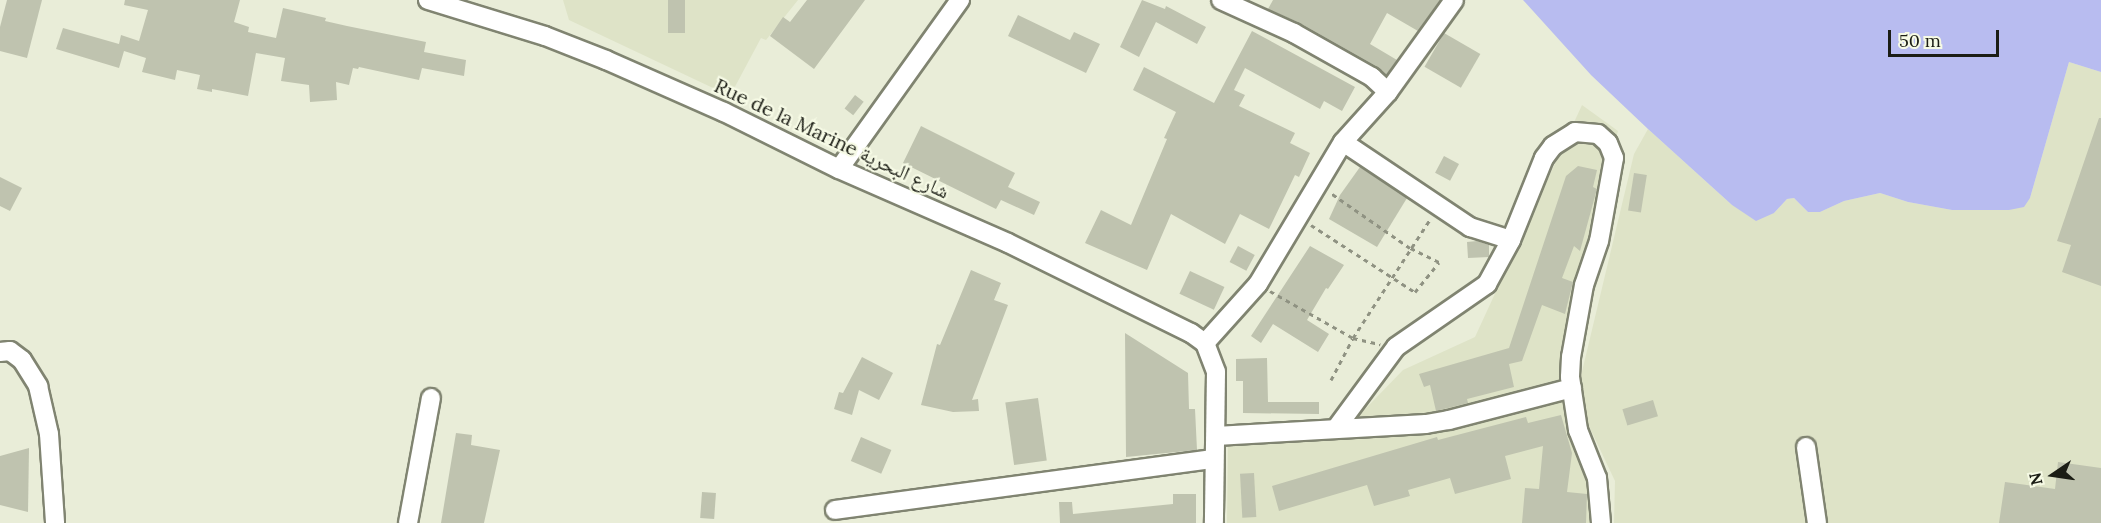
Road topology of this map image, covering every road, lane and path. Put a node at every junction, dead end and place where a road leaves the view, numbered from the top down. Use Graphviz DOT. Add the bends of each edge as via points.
graph roads {
  1 [pos="428,0"];
  2 [pos="960,0"];
  3 [pos="1221,0"];
  4 [pos="1454,0"];
  5 [pos="452,3"];
  6 [pos="1388,92"];
  7 [pos="1343,142"];
  8 [pos="839,169"];
  9 [pos="1318,185"];
  10 [pos="1439,207"];
  11 [pos="1297,216"];
  12 [pos="1511,240"];
  13 [pos="1410,248"];
  14 [pos="1392,277"];
  15 [pos="1258,284"];
  16 [pos="1353,338"];
  17 [pos="1205,343"];
  18 [pos="1396,347"];
  19 [pos="0,352"];
  20 [pos="1331,380"];
  21 [pos="1572,388"];
  22 [pos="431,398"];
  23 [pos="1337,427"];
  24 [pos="1215,436"];
  25 [pos="1806,447"];
  26 [pos="1214,459"];
  27 [pos="835,510"];
  28 [pos="55,523"];
  29 [pos="408,523"];
  30 [pos="1215,523"];
  31 [pos="1601,523"];
  32 [pos="1816,523"];
  1 -- 5 [label="street, Rue de la Marine شارع البحرية"];
  2 -- 8 [label="street"];
  3 -- 6 [label="street" via="1294,33 1372,77"];
  4 -- 6 [label="street"];
  5 -- 8 [label="street, Rue de la Marine شارع البحرية" via="606,60"];
  6 -- 7 [label="street"];
  7 -- 9 [label="street"];
  7 -- 10 [label="street"];
  8 -- 17 [label="street, Rue de la Marine شارع البحرية" via="1008,243"];
  9 -- 11 [label="street"];
  9 -- 13 [label="path"];
  10 -- 12 [label="street" via="1470,227"];
  10 -- 13 [label="path"];
  11 -- 14 [label="path"];
  11 -- 15 [label="street"];
  12 -- 18 [label="street" via="1487,284"];
  12 -- 21 [label="street" via="1544,158 1553,146 1575,132 1598,134 1608,143 1614,158 1599,241 1584,285 1571,357"];
  13 -- 14 [label="path"];
  13 -- 14 [label="path" via="1438,262 1415,292"];
  14 -- 16 [label="path"];
  15 -- 16 [label="path"];
  15 -- 17 [label="street"];
  16 -- 18 [label="path"];
  16 -- 20 [label="path"];
  17 -- 24 [label="street" via="1216,372"];
  18 -- 23 [label="street"];
  19 -- 28 [label="street" via="10,351 22,360 38,386 49,434"];
  21 -- 23 [label="street" via="1449,420"];
  21 -- 31 [label="street" via="1578,430 1597,478"];
  22 -- 29 [label="street"];
  23 -- 24 [label="street"];
  24 -- 26 [label="street"];
  25 -- 32 [label="street"];
  26 -- 27 [label="street"];
  26 -- 30 [label="street"];
}
